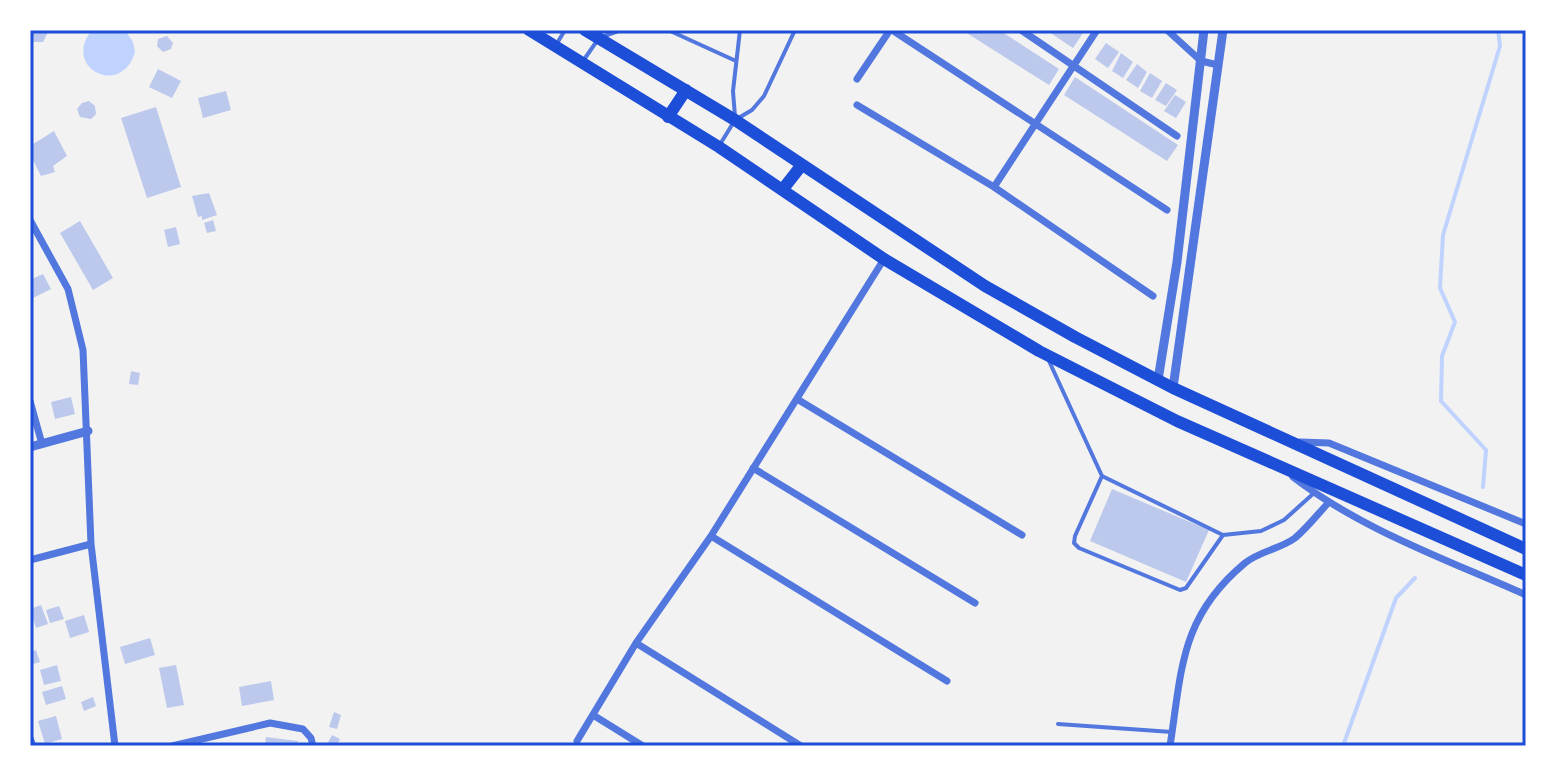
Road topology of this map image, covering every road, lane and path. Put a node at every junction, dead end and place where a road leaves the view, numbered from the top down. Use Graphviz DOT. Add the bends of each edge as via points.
graph roads {
  1 [pos="565,30"];
  2 [pos="585,30"];
  3 [pos="621,30"];
  4 [pos="668,30"];
  5 [pos="740,30"];
  6 [pos="795,30"];
  7 [pos="891,30"];
  8 [pos="1021,30"];
  9 [pos="1097,30"];
  10 [pos="1167,30"];
  11 [pos="1204,30"];
  12 [pos="1223,30"];
  13 [pos="534,31"];
  14 [pos="599,38"];
  15 [pos="555,48"];
  16 [pos="736,61"];
  17 [pos="1201,61"];
  18 [pos="582,63"];
  19 [pos="1218,65"];
  20 [pos="1074,66"];
  21 [pos="857,79"];
  22 [pos="686,90"];
  23 [pos="857,105"];
  24 [pos="668,117"];
  25 [pos="735,120"];
  26 [pos="1036,124"];
  27 [pos="1177,136"];
  28 [pos="719,147"];
  29 [pos="801,166"];
  30 [pos="994,187"];
  31 [pos="783,189"];
  32 [pos="1167,210"];
  33 [pos="30,220"];
  34 [pos="40,237"];
  35 [pos="30,240"];
  36 [pos="884,259"];
  37 [pos="1153,296"];
  38 [pos="1039,351"];
  39 [pos="1158,380"];
  40 [pos="1173,388"];
  41 [pos="797,399"];
  42 [pos="30,401"];
  43 [pos="88,431"];
  44 [pos="1287,441"];
  45 [pos="42,444"];
  46 [pos="30,447"];
  47 [pos="1279,466"];
  48 [pos="753,468"];
  49 [pos="1102,476"];
  50 [pos="1314,493"];
  51 [pos="1329,502"];
  52 [pos="1526,524"];
  53 [pos="1022,535"];
  54 [pos="1223,535"];
  55 [pos="711,536"];
  56 [pos="91,544"];
  57 [pos="1526,549"];
  58 [pos="30,560"];
  59 [pos="1526,575"];
  60 [pos="1526,595"];
  61 [pos="975,603"];
  62 [pos="636,643"];
  63 [pos="947,681"];
  64 [pos="593,715"];
  65 [pos="1058,724"];
  66 [pos="1172,732"];
  67 [pos="30,738"];
  68 [pos="577,741"];
  69 [pos="33,746"];
  70 [pos="115,746"];
  71 [pos="172,746"];
  72 [pos="313,746"];
  73 [pos="643,746"];
  74 [pos="801,746"];
  75 [pos="1170,746"];
  1 -- 15 [label="lane"];
  2 -- 14 [label="highway"];
  3 -- 14 [label="lane"];
  4 -- 16 [label="lane"];
  5 -- 16 [label="lane"];
  6 -- 25 [label="lane" via="764,96"];
  7 -- 21 [label="street"];
  7 -- 26 [label="street"];
  8 -- 20 [label="street"];
  9 -- 20 [label="street"];
  10 -- 17 [label="street"];
  11 -- 17 [label="street"];
  12 -- 19 [label="street"];
  13 -- 15 [label="highway"];
  14 -- 18 [label="lane"];
  14 -- 22 [label="highway"];
  15 -- 18 [label="highway"];
  16 -- 25 [label="lane"];
  17 -- 19 [label="street"];
  17 -- 39 [label="street"];
  18 -- 24 [label="highway"];
  19 -- 40 [label="street"];
  20 -- 26 [label="street"];
  20 -- 27 [label="street"];
  22 -- 24 [label="highway"];
  22 -- 25 [label="highway"];
  23 -- 30 [label="street"];
  24 -- 28 [label="highway"];
  25 -- 28 [label="lane"];
  25 -- 29 [label="highway"];
  26 -- 30 [label="street"];
  26 -- 32 [label="street"];
  28 -- 31 [label="highway"];
  29 -- 31 [label="highway"];
  29 -- 39 [label="highway" via="985,286"];
  30 -- 37 [label="street"];
  31 -- 36 [label="highway"];
  33 -- 34 [label="street"];
  34 -- 35 [label="street"];
  34 -- 43 [label="street" via="76,315"];
  36 -- 38 [label="highway"];
  36 -- 41 [label="street"];
  38 -- 47 [label="highway"];
  38 -- 49 [label="lane" via="1052,364"];
  39 -- 40 [label="highway"];
  40 -- 44 [label="highway"];
  41 -- 48 [label="street"];
  41 -- 53 [label="street"];
  42 -- 45 [label="street"];
  43 -- 45 [label="street"];
  43 -- 56 [label="street"];
  44 -- 52 [label="street" via="1329,443"];
  44 -- 57 [label="highway"];
  45 -- 46 [label="street"];
  47 -- 50 [label="street"];
  47 -- 59 [label="highway"];
  48 -- 55 [label="street"];
  48 -- 61 [label="street"];
  49 -- 54 [label="lane"];
  49 -- 54 [label="lane" via="1075,536 1079,548 1180,590"];
  50 -- 51 [label="street"];
  50 -- 54 [label="lane" via="1284,520 1261,531"];
  51 -- 60 [label="street"];
  51 -- 66 [label="street" via="1295,538 1247,561 1194,623 1183,656"];
  55 -- 62 [label="street"];
  55 -- 63 [label="street"];
  56 -- 58 [label="street"];
  56 -- 70 [label="street"];
  62 -- 64 [label="street"];
  62 -- 74 [label="street"];
  64 -- 68 [label="street"];
  64 -- 73 [label="street"];
  65 -- 66 [label="lane"];
  66 -- 75 [label="street"];
  67 -- 69 [label="street"];
  71 -- 72 [label="street" via="270,723 303,729"];
}
